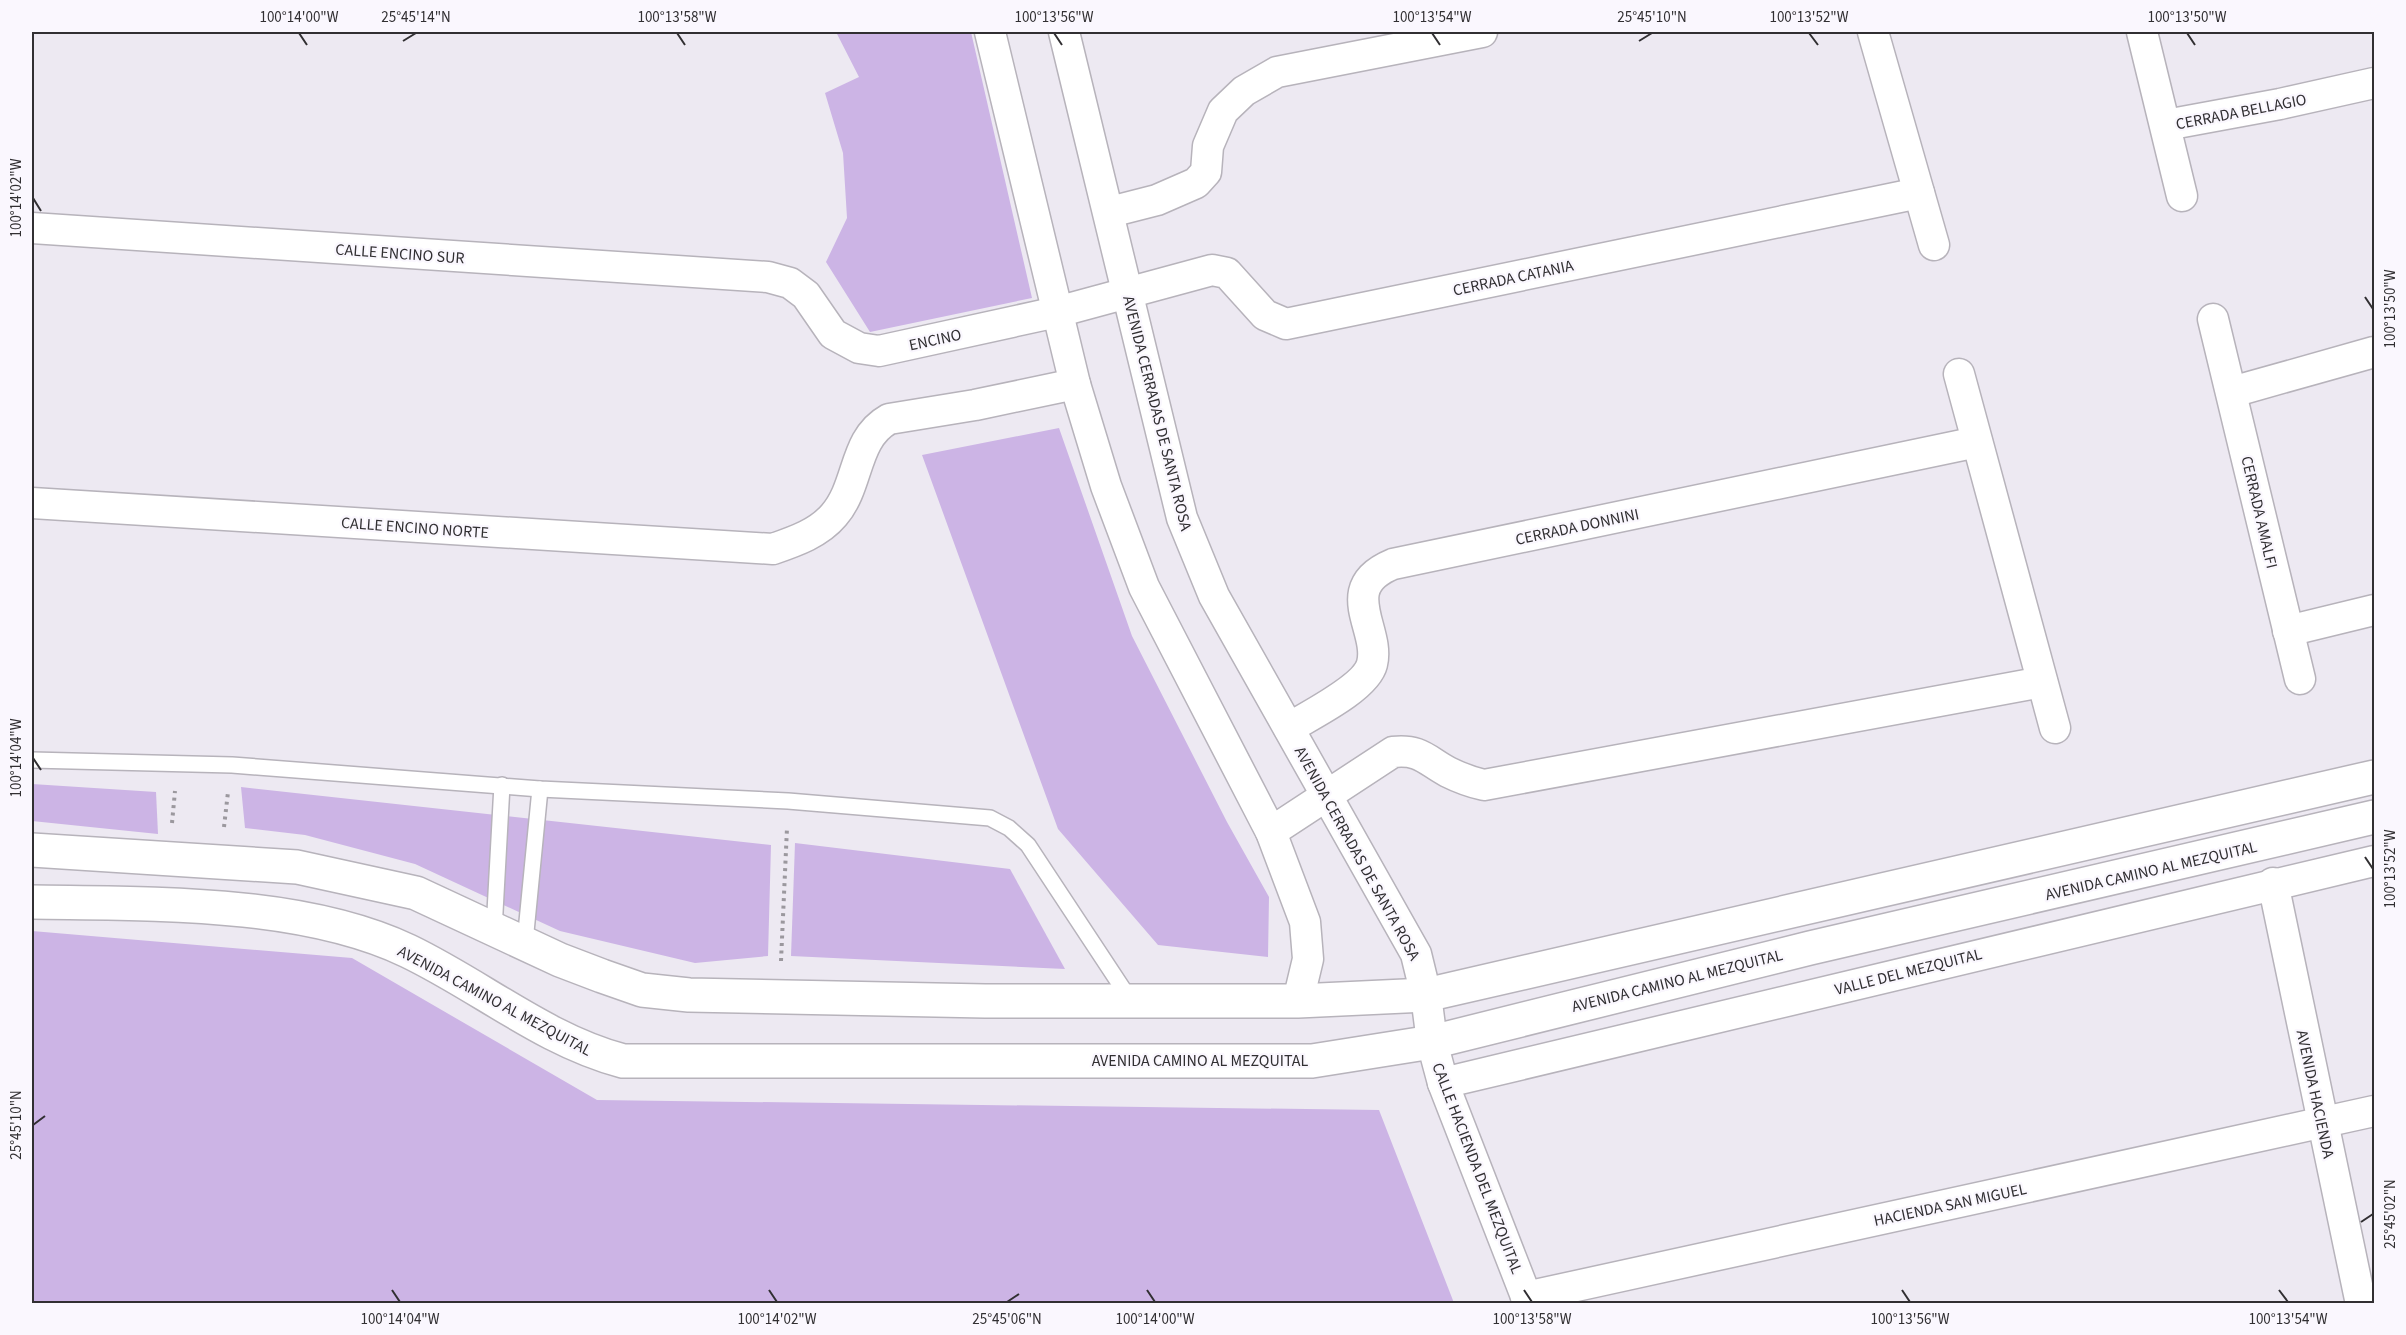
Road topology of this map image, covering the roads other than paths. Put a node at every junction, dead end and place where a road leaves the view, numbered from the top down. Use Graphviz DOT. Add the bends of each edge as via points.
graph roads {
  1 [pos="990,32"];
  2 [pos="1064,32"];
  3 [pos="1482,32"];
  4 [pos="1873,32"];
  5 [pos="2142,32"];
  6 [pos="2374,83"];
  7 [pos="2166,125"];
  8 [pos="1919,193"];
  9 [pos="2182,196"];
  10 [pos="1110,212"];
  11 [pos="32,228"];
  12 [pos="1934,244"];
  13 [pos="768,277"];
  14 [pos="1128,294"];
  15 [pos="1057,312"];
  16 [pos="2213,319"];
  17 [pos="2374,352"];
  18 [pos="1959,374"];
  19 [pos="1075,384"];
  20 [pos="2232,392"];
  21 [pos="1977,442"];
  22 [pos="32,503"];
  23 [pos="2374,610"];
  24 [pos="2288,631"];
  25 [pos="2300,680"];
  26 [pos="2042,682"];
  27 [pos="1289,728"];
  28 [pos="2055,728"];
  29 [pos="32,760"];
  30 [pos="2374,777"];
  31 [pos="502,785"];
  32 [pos="540,789"];
  33 [pos="1328,797"];
  34 [pos="2374,817"];
  35 [pos="1271,832"];
  36 [pos="32,850"];
  37 [pos="2374,861"];
  38 [pos="2273,883"];
  39 [pos="32,902"];
  40 [pos="494,930"];
  41 [pos="525,942"];
  42 [pos="1426,995"];
  43 [pos="1131,1001"];
  44 [pos="1298,1001"];
  45 [pos="1432,1042"];
  46 [pos="1443,1083"];
  47 [pos="2374,1111"];
  48 [pos="2322,1123"];
  49 [pos="1528,1300"];
  50 [pos="2361,1304"];
  1 -- 15 [label="street"];
  2 -- 10 [label="street, AVENIDA CERRADAS DE SANTA ROSA"];
  3 -- 10 [label="street" via="1277,72 1223,111 1208,146 1206,172 1196,183 1157,200"];
  4 -- 8 [label="street"];
  5 -- 7 [label="street, CERRADA BELLAGIO"];
  6 -- 7 [label="street, CERRADA BELLAGIO"];
  7 -- 9 [label="street"];
  8 -- 12 [label="street"];
  8 -- 14 [label="street, CERRADA CATANIA" via="1286,324 1265,315 1227,273 1212,270"];
  10 -- 14 [label="street, AVENIDA CERRADAS DE SANTA ROSA"];
  11 -- 13 [label="street, CALLE ENCINO SUR"];
  13 -- 15 [label="street, ENCINO" via="790,283 806,295 832,334 859,348 879,351"];
  14 -- 15 [label="street, ENCINO"];
  14 -- 27 [label="street, AVENIDA CERRADAS DE SANTA ROSA" via="1182,518 1195,554 1214,596"];
  15 -- 19 [label="street"];
  16 -- 20 [label="street, CERRADA AMALFI"];
  17 -- 20 [label="street"];
  18 -- 21 [label="street"];
  19 -- 22 [label="street, CALLE ENCINO NORTE" via="889,419 877,426 864,444 849,491 835,514 820,528 774,549"];
  19 -- 35 [label="street" via="1106,486 1144,587"];
  20 -- 24 [label="street, CERRADA AMALFI"];
  21 -- 26 [label="street"];
  21 -- 27 [label="street, CERRADA DONNINI" via="1382,568 1371,578 1363,596 1372,651 1372,664 1364,679"];
  23 -- 24 [label="street"];
  24 -- 25 [label="street, CERRADA AMALFI"];
  26 -- 28 [label="street"];
  26 -- 33 [label="street" via="1484,785 1447,771 1420,753 1393,752"];
  27 -- 33 [label="street, AVENIDA CERRADAS DE SANTA ROSA"];
  29 -- 31 [label="lane" via="232,765"];
  30 -- 42 [label="main road"];
  31 -- 32 [label="lane"];
  31 -- 40 [label="lane"];
  32 -- 41 [label="lane"];
  32 -- 43 [label="lane" via="788,801 990,818 1028,845"];
  33 -- 35 [label="street"];
  33 -- 42 [label="street, AVENIDA CERRADAS DE SANTA ROSA" via="1416,954"];
  34 -- 45 [label="main road, AVENIDA CAMINO AL MEZQUITAL" via="1810,948"];
  35 -- 44 [label="street" via="1305,922 1308,959"];
  36 -- 40 [label="main road" via="297,867 416,893"];
  37 -- 38 [label="street, VALLE DEL MEZQUITAL"];
  38 -- 46 [label="street, VALLE DEL MEZQUITAL"];
  38 -- 48 [label="street, AVENIDA HACIENDA"];
  39 -- 45 [label="main road, AVENIDA CAMINO AL MEZQUITAL" via="158,904 255,913 367,934 409,952 591,1053 623,1061 1312,1061"];
  40 -- 41 [label="main road"];
  41 -- 43 [label="main road" via="560,960 642,990 689,995"];
  42 -- 44 [label="main road"];
  42 -- 45 [label="street, CALLE HACIENDA DEL MEZQUITAL"];
  43 -- 44 [label="main road"];
  45 -- 46 [label="street, CALLE HACIENDA DEL MEZQUITAL"];
  46 -- 49 [label="street, CALLE HACIENDA DEL MEZQUITAL"];
  47 -- 48 [label="street, HACIENDA SAN MIGUEL"];
  48 -- 49 [label="street, HACIENDA SAN MIGUEL"];
  48 -- 50 [label="street, AVENIDA HACIENDA"];
}
